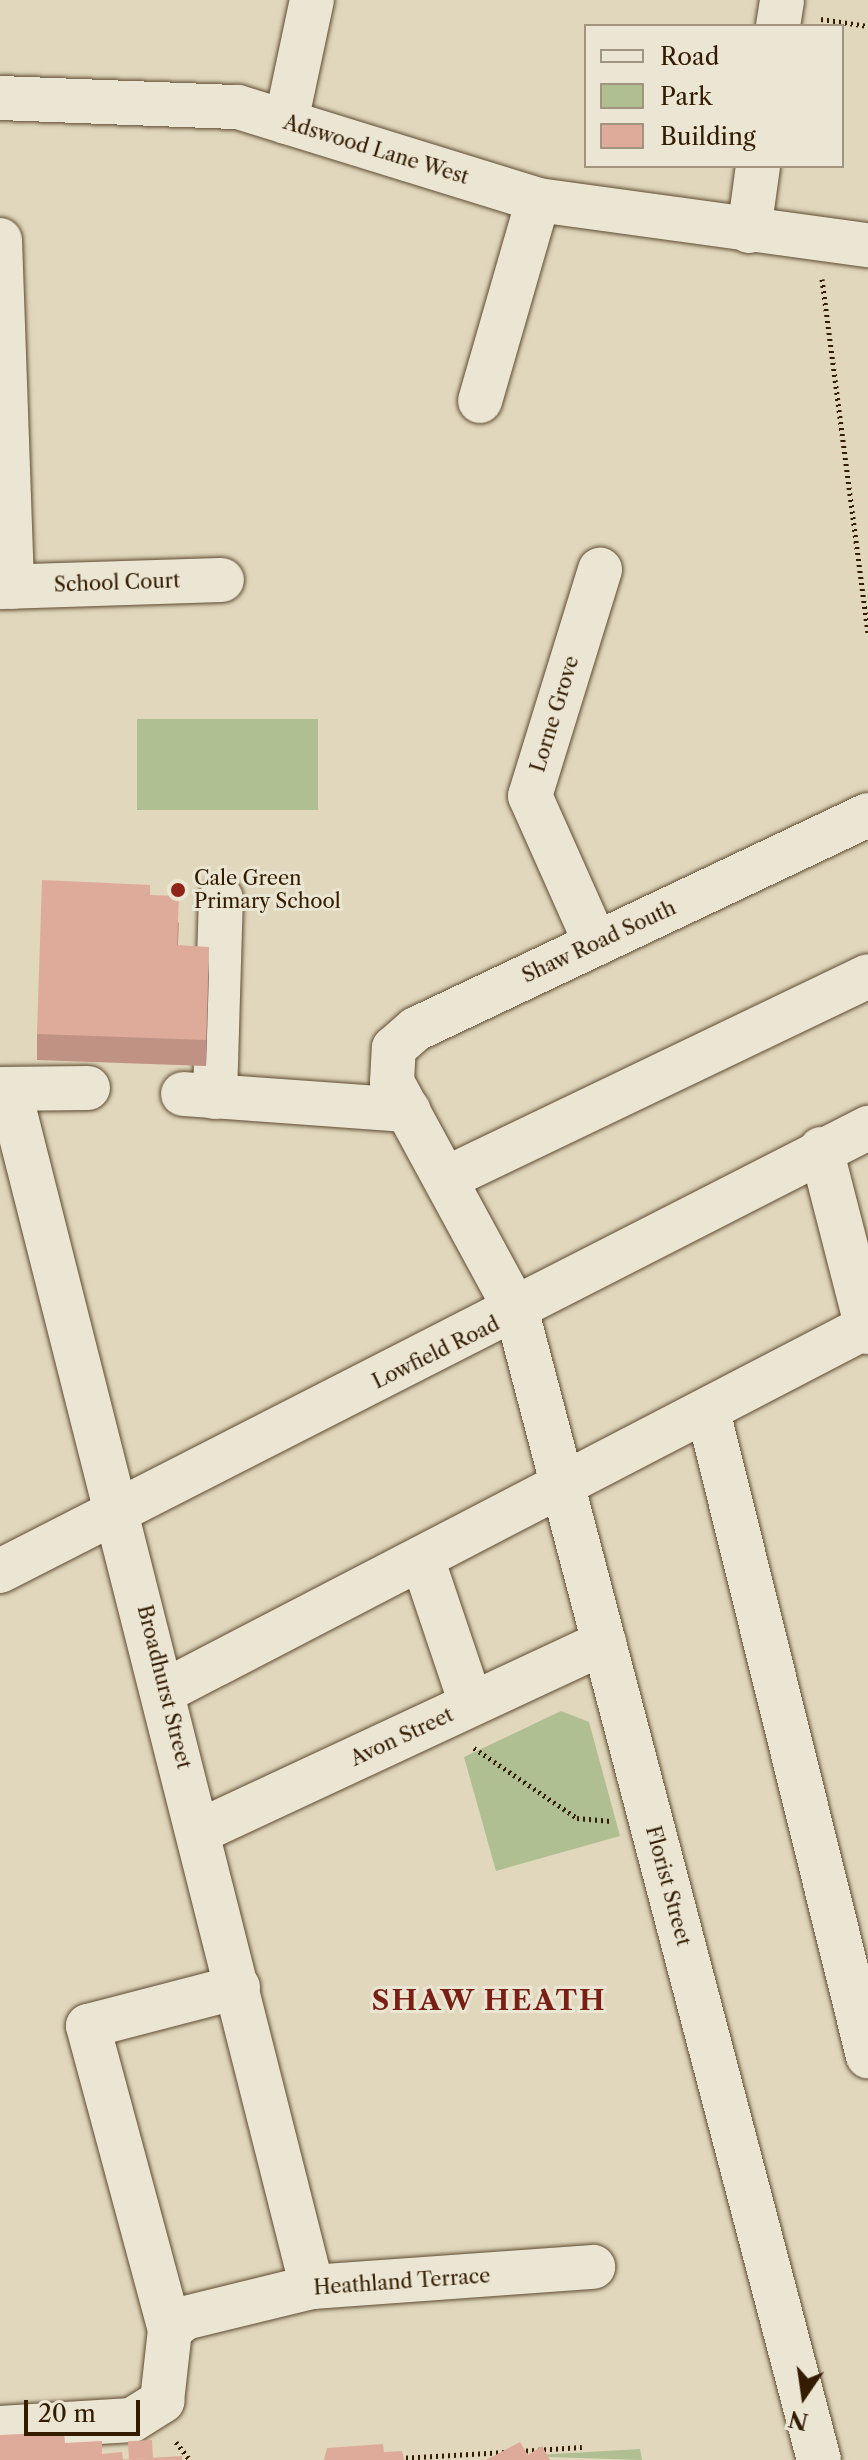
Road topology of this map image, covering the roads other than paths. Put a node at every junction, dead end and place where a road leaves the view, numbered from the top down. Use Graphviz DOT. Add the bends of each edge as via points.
graph roads {
  1 [pos="312,0"];
  2 [pos="782,0"];
  3 [pos="778,24"];
  4 [pos="0,98"];
  5 [pos="286,122"];
  6 [pos="758,168"];
  7 [pos="538,200"];
  8 [pos="749,231"];
  9 [pos="0,240"];
  10 [pos="868,245"];
  11 [pos="480,401"];
  12 [pos="600,570"];
  13 [pos="222,580"];
  14 [pos="6,587"];
  15 [pos="868,815"];
  16 [pos="221,898"];
  17 [pos="596,944"];
  18 [pos="868,976"];
  19 [pos="88,1088"];
  20 [pos="5,1089"];
  21 [pos="408,1110"];
  22 [pos="868,1128"];
  23 [pos="821,1149"];
  24 [pos="447,1178"];
  25 [pos="517,1312"];
  26 [pos="868,1328"];
  27 [pos="708,1411"];
  28 [pos="562,1485"];
  29 [pos="121,1509"];
  30 [pos="422,1558"];
  31 [pos="0,1571"];
  32 [pos="604,1643"];
  33 [pos="165,1691"];
  34 [pos="465,1707"];
  35 [pos="200,1831"];
  36 [pos="238,1987"];
  37 [pos="868,2056"];
  38 [pos="593,2267"];
  39 [pos="312,2287"];
  40 [pos="170,2330"];
  41 [pos="0,2428"];
  42 [pos="819,2460"];
  1 -- 5 [label="street"];
  2 -- 3 [label="street"];
  4 -- 5 [label="street, Adswood Lane West" via="238,107"];
  5 -- 7 [label="street, Adswood Lane West"];
  6 -- 8 [label="street"];
  7 -- 8 [label="street, Adswood Lane West"];
  7 -- 11 [label="street"];
  8 -- 10 [label="street, Adswood Lane West"];
  9 -- 14 [label="street"];
  12 -- 17 [label="street, Lorne Grove" via="530,796"];
  13 -- 14 [label="street, School Court"];
  15 -- 17 [label="street, Shaw Road South"];
  16 -- 21 [label="street" via="199,1096"];
  17 -- 21 [label="street, Shaw Road South" via="416,1029 394,1048 392,1082"];
  18 -- 24 [label="street"];
  19 -- 20 [label="street"];
  20 -- 29 [label="street, Broadhurst Street"];
  21 -- 24 [label="street, Shaw Road South"];
  22 -- 23 [label="street, Lowfield Road"];
  23 -- 25 [label="street, Lowfield Road"];
  23 -- 26 [label="street"];
  24 -- 25 [label="street, Shaw Road South"];
  25 -- 28 [label="street, Florist Street"];
  25 -- 29 [label="street, Lowfield Road"];
  26 -- 27 [label="street"];
  27 -- 28 [label="street"];
  27 -- 37 [label="street"];
  28 -- 30 [label="street"];
  28 -- 32 [label="street, Florist Street"];
  29 -- 31 [label="street, Lowfield Road"];
  29 -- 33 [label="street, Broadhurst Street"];
  30 -- 33 [label="street"];
  30 -- 34 [label="street"];
  32 -- 34 [label="street, Avon Street"];
  32 -- 42 [label="street, Florist Street"];
  33 -- 35 [label="street, Broadhurst Street"];
  34 -- 35 [label="street, Avon Street"];
  35 -- 36 [label="street, Broadhurst Street"];
  36 -- 39 [label="street, Broadhurst Street"];
  36 -- 40 [label="street" via="88,2026"];
  38 -- 39 [label="street, Heathland Terrace"];
  39 -- 40 [label="street, Heathland Terrace" via="185,2318"];
  40 -- 41 [label="street" via="162,2401 132,2420"];
}
